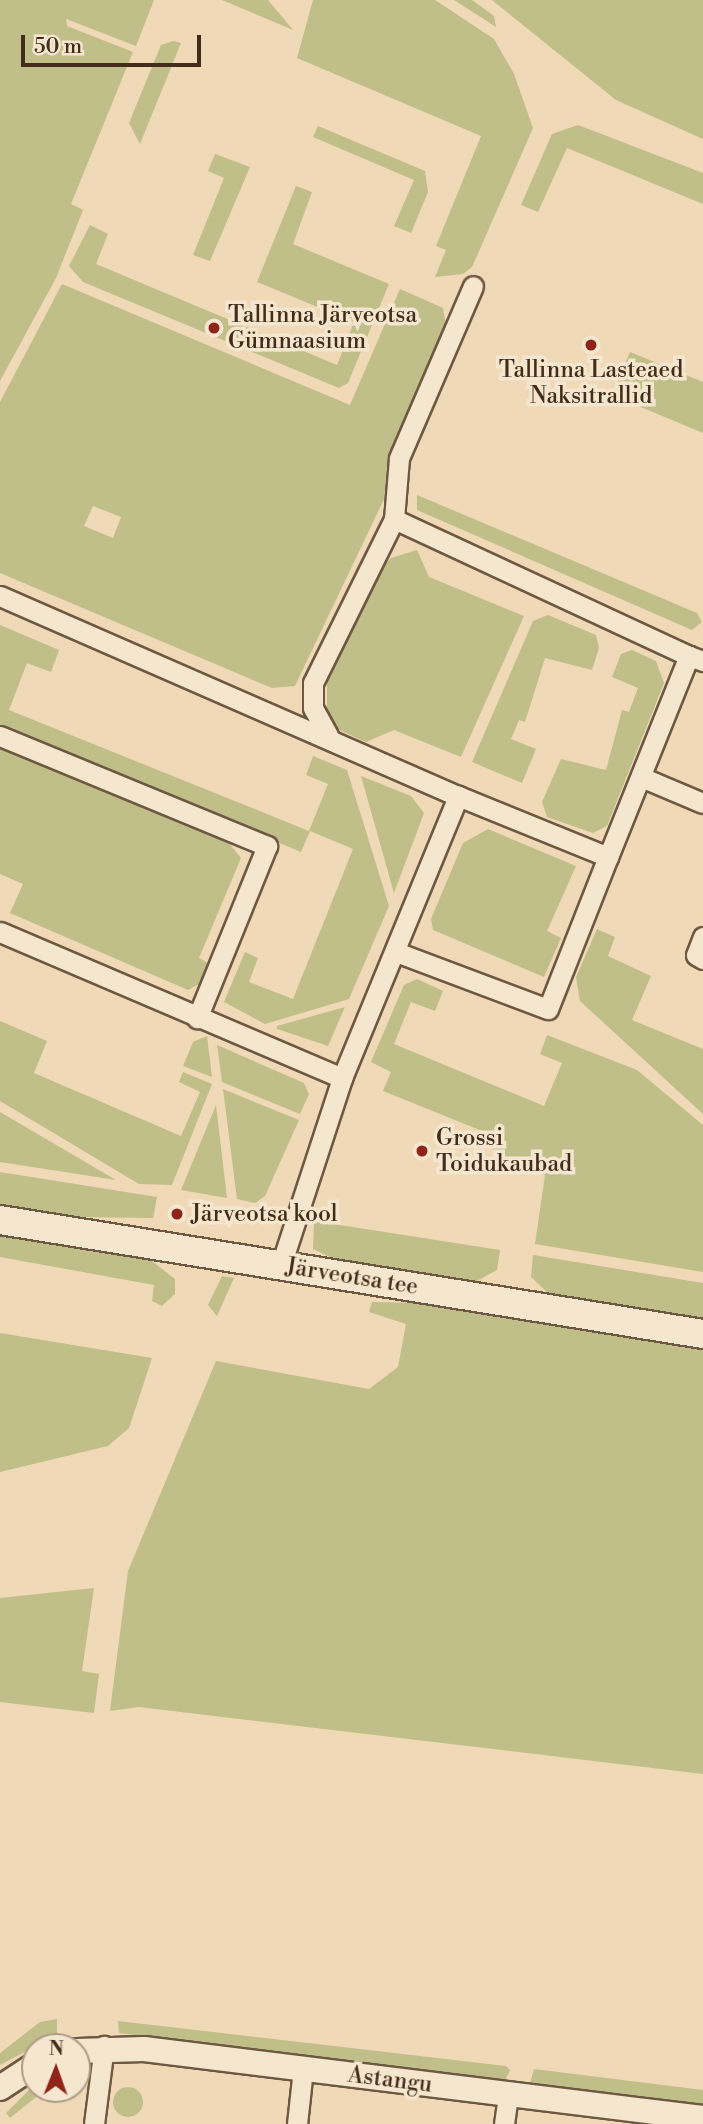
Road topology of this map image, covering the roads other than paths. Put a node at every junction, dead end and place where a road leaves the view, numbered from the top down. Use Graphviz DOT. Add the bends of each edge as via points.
graph roads {
  1 [pos="473,286"];
  2 [pos="394,520"];
  3 [pos="0,596"];
  4 [pos="696,658"];
  5 [pos="327,734"];
  6 [pos="0,737"];
  7 [pos="641,777"];
  8 [pos="458,796"];
  9 [pos="703,803"];
  10 [pos="608,857"];
  11 [pos="0,932"];
  12 [pos="703,937"];
  13 [pos="396,952"];
  14 [pos="703,959"];
  15 [pos="197,1018"];
  16 [pos="342,1078"];
  17 [pos="0,1220"];
  18 [pos="281,1265"];
  19 [pos="703,1334"];
  20 [pos="104,2046"];
  21 [pos="91,2048"];
  22 [pos="303,2069"];
  23 [pos="21,2074"];
  24 [pos="0,2088"];
  25 [pos="508,2095"];
  26 [pos="703,2118"];
  27 [pos="94,2124"];
  28 [pos="297,2124"];
  29 [pos="504,2124"];
  1 -- 2 [label="street" via="399,458"];
  2 -- 4 [label="street"];
  2 -- 5 [label="street" via="313,683 313,708"];
  3 -- 5 [label="street"];
  4 -- 7 [label="street"];
  5 -- 8 [label="street"];
  6 -- 15 [label="street" via="267,846"];
  7 -- 9 [label="street"];
  7 -- 10 [label="street"];
  8 -- 10 [label="street"];
  8 -- 13 [label="street"];
  10 -- 13 [label="street" via="548,1009"];
  11 -- 15 [label="street"];
  12 -- 14 [label="street" via="696,956"];
  13 -- 16 [label="street"];
  15 -- 16 [label="street"];
  16 -- 18 [label="street"];
  17 -- 18 [label="main road, Järveotsa tee"];
  18 -- 19 [label="main road, Järveotsa tee"];
  20 -- 21 [label="street, Astangu"];
  20 -- 22 [label="street, Astangu"];
  20 -- 27 [label="street"];
  22 -- 25 [label="street, Astangu"];
  22 -- 28 [label="street"];
  23 -- 24 [label="street"];
  25 -- 26 [label="street, Astangu"];
  25 -- 29 [label="street"];
}
